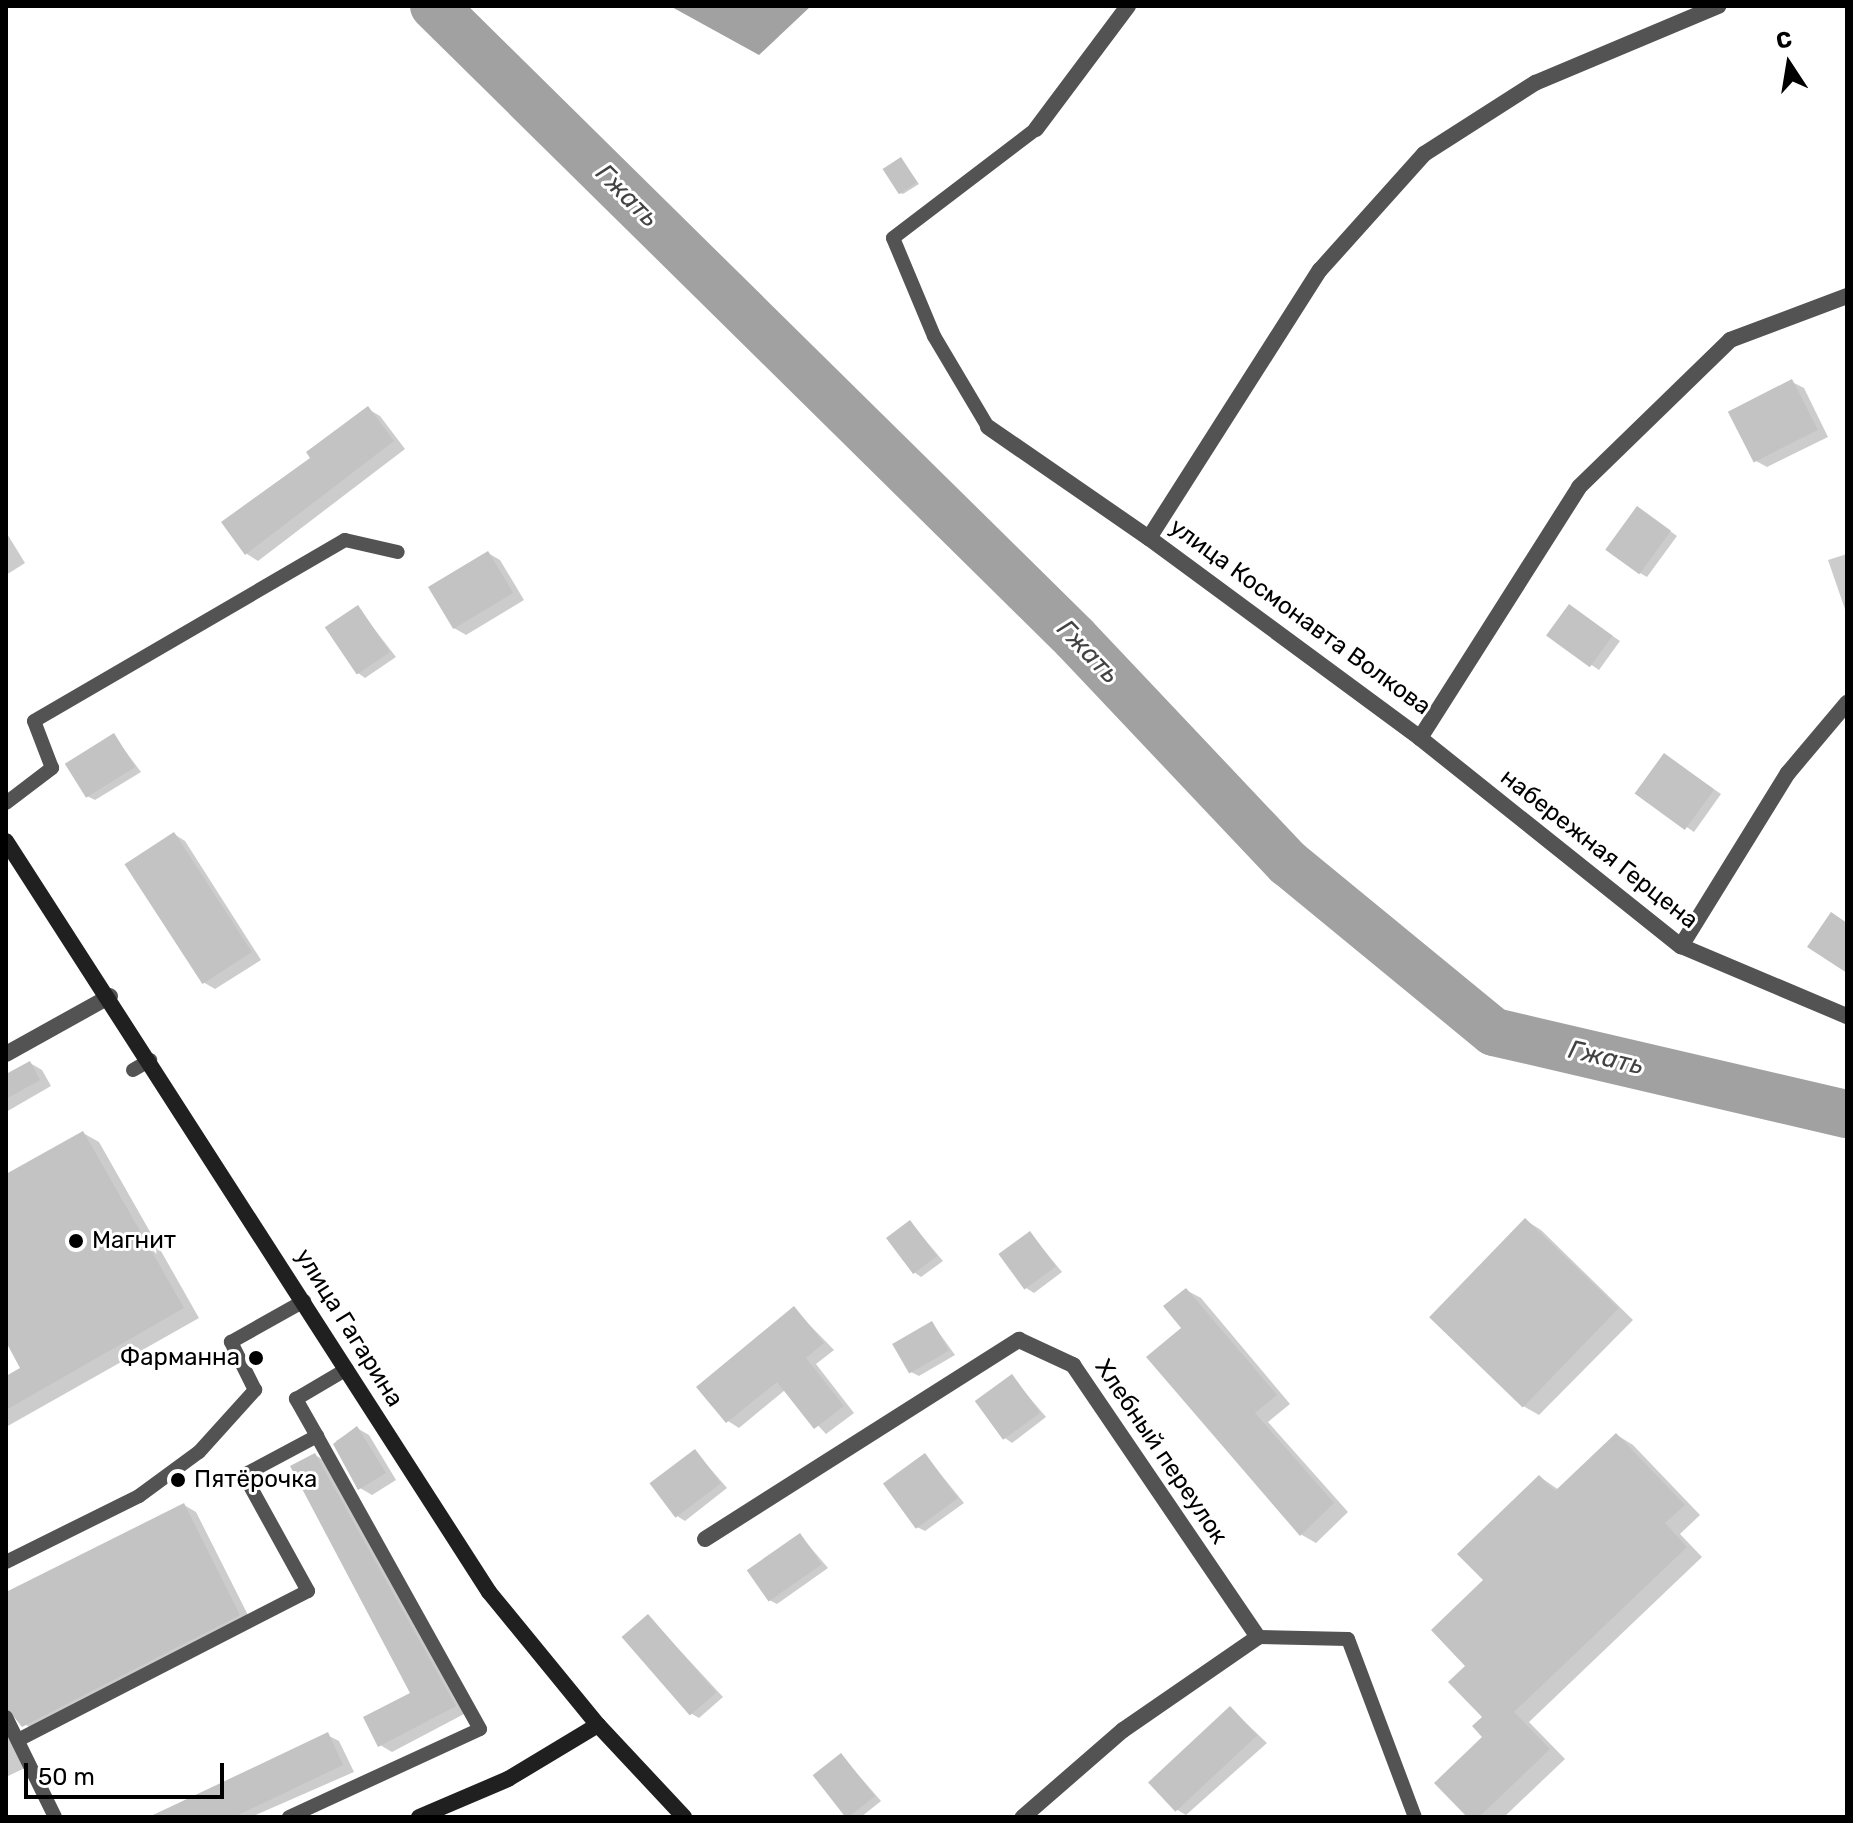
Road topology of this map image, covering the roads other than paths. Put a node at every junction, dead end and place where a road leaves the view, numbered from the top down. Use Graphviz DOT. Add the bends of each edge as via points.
graph roads {
  1 [pos="1128,6"];
  2 [pos="1718,6"];
  3 [pos="1036,129"];
  4 [pos="1847,296"];
  5 [pos="988,427"];
  6 [pos="1149,538"];
  7 [pos="398,552"];
  8 [pos="1847,703"];
  9 [pos="1420,738"];
  10 [pos="6,803"];
  11 [pos="6,841"];
  12 [pos="1681,946"];
  13 [pos="110,996"];
  14 [pos="1847,1016"];
  15 [pos="6,1054"];
  16 [pos="150,1060"];
  17 [pos="133,1070"];
  18 [pos="304,1301"];
  19 [pos="347,1369"];
  20 [pos="317,1436"];
  21 [pos="705,1539"];
  22 [pos="6,1562"];
  23 [pos="1258,1637"];
  24 [pos="6,1717"];
  25 [pos="598,1725"];
  26 [pos="18,1740"];
  27 [pos="55,1817"];
  28 [pos="289,1817"];
  29 [pos="419,1817"];
  30 [pos="684,1817"];
  31 [pos="1023,1817"];
  32 [pos="1415,1817"];
  1 -- 3 [label="street"];
  2 -- 6 [label="street" via="1535,83 1424,154 1320,270"];
  3 -- 5 [label="lane" via="893,238 934,336"];
  4 -- 9 [label="street, улица Космонавта Волкова" via="1730,340 1579,487"];
  5 -- 6 [label="street, улица Космонавта Волкова"];
  6 -- 9 [label="street, улица Космонавта Волкова"];
  7 -- 10 [label="lane" via="345,540 34,721 52,768"];
  8 -- 12 [label="street" via="1788,773"];
  9 -- 12 [label="street, набережная Герцена"];
  11 -- 13 [label="main road, улица Гагарина"];
  12 -- 14 [label="street, набережная Герцена"];
  13 -- 15 [label="street"];
  13 -- 16 [label="main road, улица Гагарина"];
  16 -- 17 [label="lane"];
  16 -- 18 [label="main road, улица Гагарина"];
  18 -- 19 [label="main road, улица Гагарина"];
  18 -- 22 [label="lane" via="231,1342 255,1390 199,1452 139,1496"];
  19 -- 20 [label="lane" via="296,1399"];
  19 -- 25 [label="main road, улица Гагарина" via="489,1592"];
  20 -- 26 [label="lane" via="244,1475 308,1591"];
  20 -- 28 [label="lane" via="480,1729"];
  21 -- 23 [label="street, Хлебный переулок" via="1019,1340 1073,1365"];
  23 -- 31 [label="street" via="1123,1730"];
  23 -- 32 [label="lane" via="1348,1639"];
  24 -- 26 [label="lane"];
  25 -- 29 [label="main road" via="508,1779"];
  25 -- 30 [label="main road, улица Гагарина"];
  26 -- 27 [label="lane"];
}
